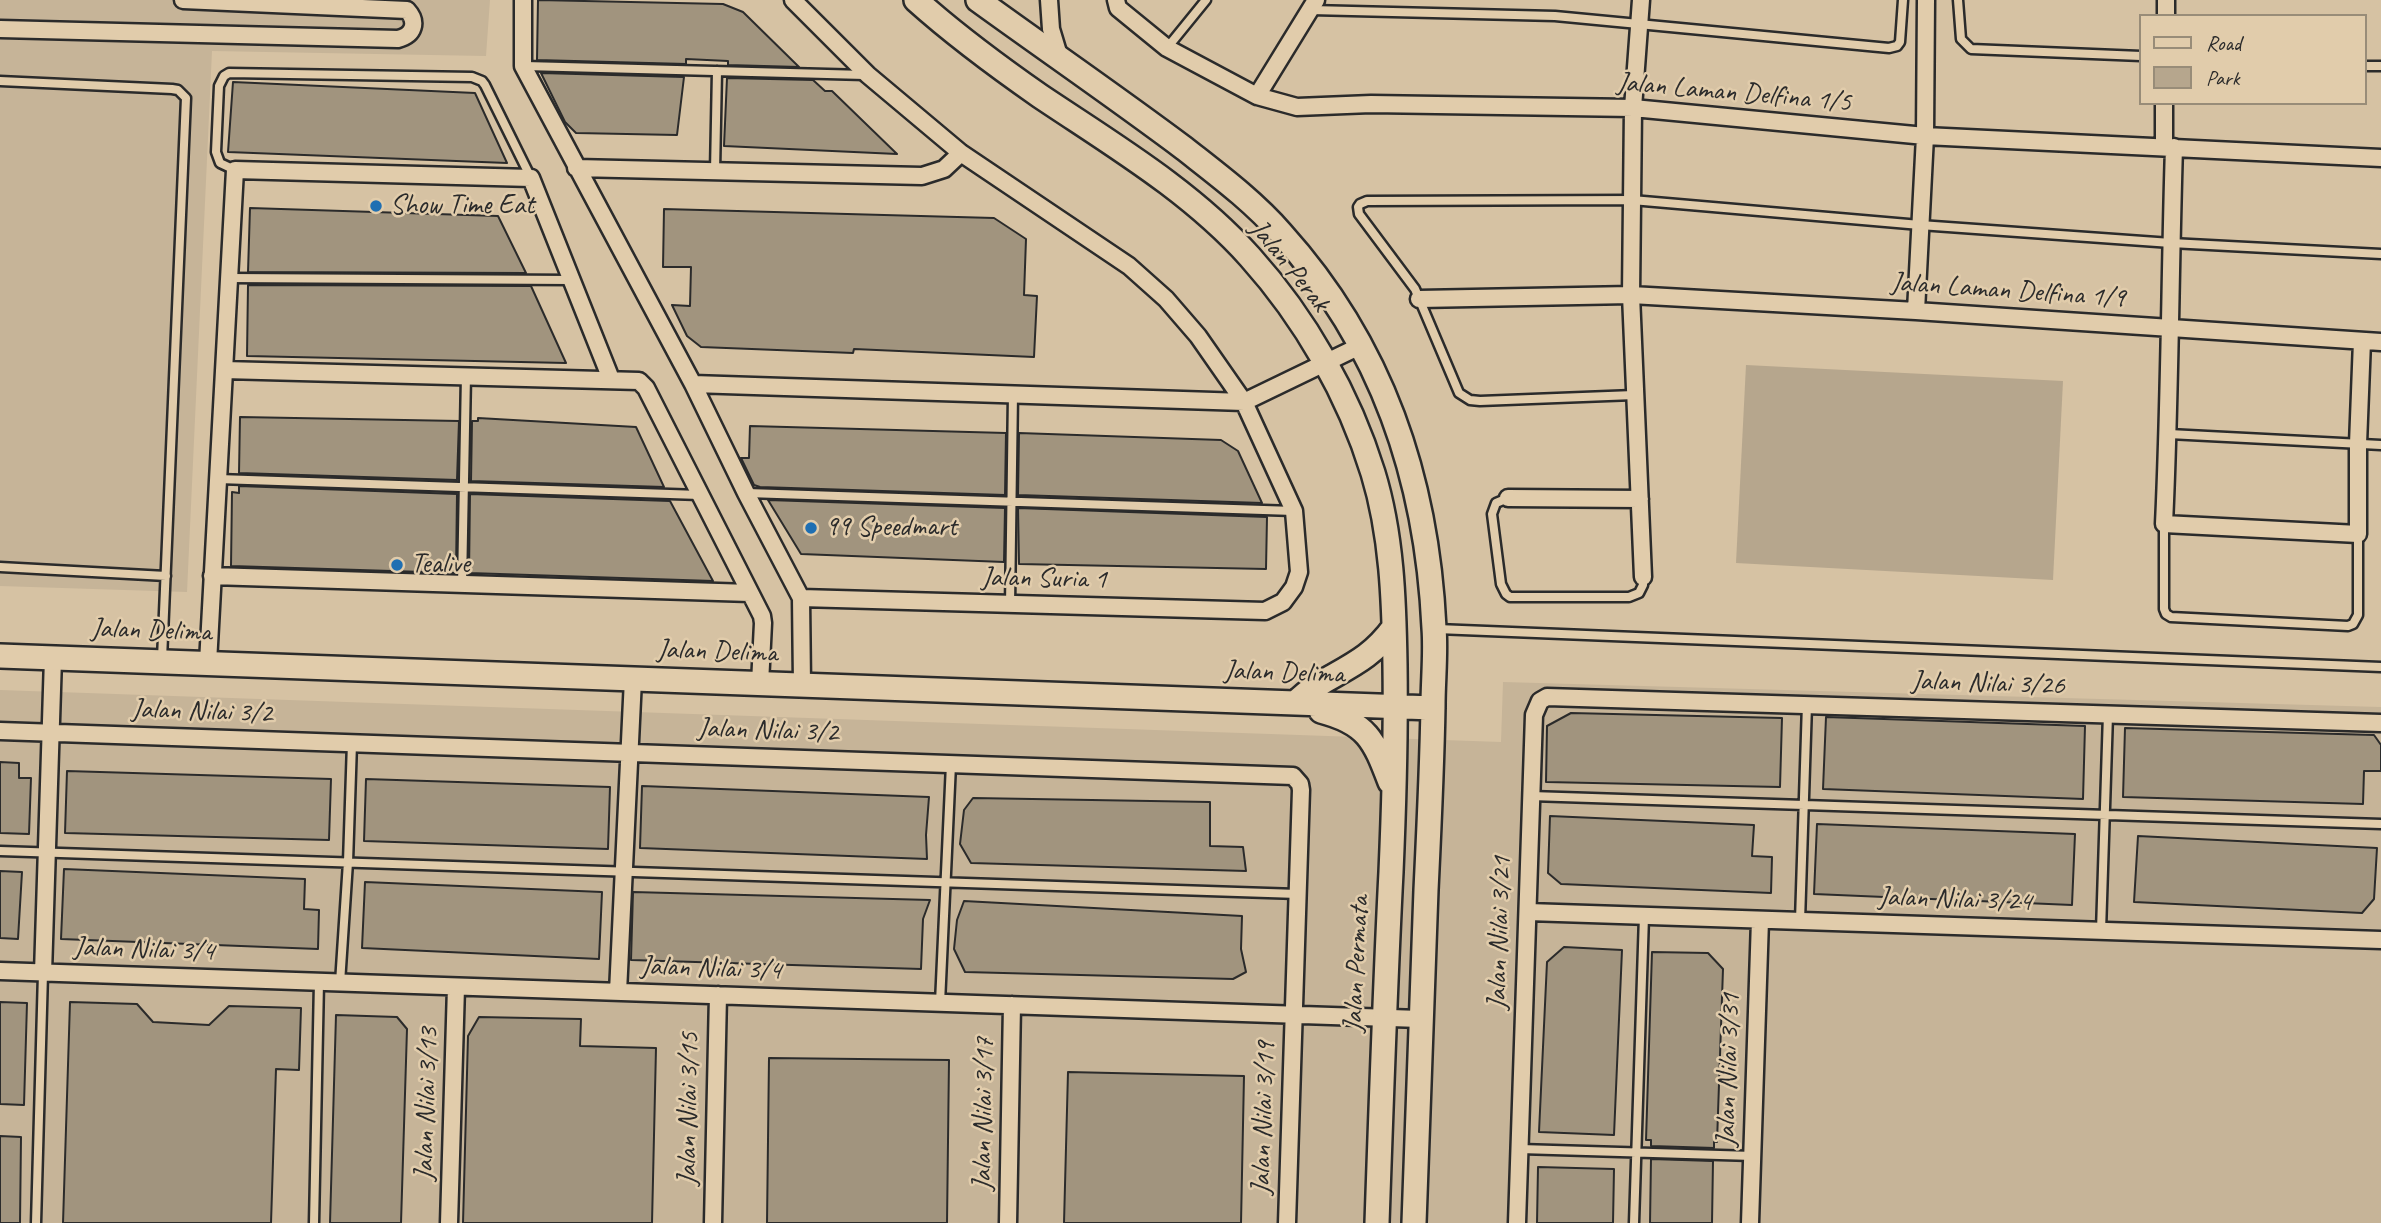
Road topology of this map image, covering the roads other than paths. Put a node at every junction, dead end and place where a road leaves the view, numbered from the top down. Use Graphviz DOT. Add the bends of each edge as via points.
graph roads {
  1 [pos="183,0"];
  2 [pos="523,0"];
  3 [pos="793,0"];
  4 [pos="916,0"];
  5 [pos="978,0"];
  6 [pos="1049,0"];
  7 [pos="1116,0"];
  8 [pos="1206,0"];
  9 [pos="1641,0"];
  10 [pos="1903,0"];
  11 [pos="1926,0"];
  12 [pos="1958,0"];
  13 [pos="1312,5"];
  14 [pos="1640,23"];
  15 [pos="0,29"];
  16 [pos="1167,48"];
  17 [pos="2140,57"];
  18 [pos="1060,60"];
  19 [pos="523,66"];
  20 [pos="717,71"];
  21 [pos="868,75"];
  22 [pos="0,81"];
  23 [pos="1257,96"];
  24 [pos="2164,105"];
  25 [pos="1633,108"];
  26 [pos="1925,136"];
  27 [pos="2169,147"];
  28 [pos="961,153"];
  29 [pos="2381,158"];
  30 [pos="576,168"];
  31 [pos="235,170"];
  32 [pos="715,171"];
  33 [pos="531,178"];
  34 [pos="1632,200"];
  35 [pos="1920,225"];
  36 [pos="2171,243"];
  37 [pos="2381,254"];
  38 [pos="229,278"];
  39 [pos="572,281"];
  40 [pos="1631,295"];
  41 [pos="1419,299"];
  42 [pos="1916,311"];
  43 [pos="2169,329"];
  44 [pos="2362,341"];
  45 [pos="2381,342"];
  46 [pos="1362,345"];
  47 [pos="1325,363"];
  48 [pos="224,369"];
  49 [pos="466,375"];
  50 [pos="611,379"];
  51 [pos="693,384"];
  52 [pos="1013,394"];
  53 [pos="1634,395"];
  54 [pos="1244,402"];
  55 [pos="2169,435"];
  56 [pos="2358,444"];
  57 [pos="2381,445"];
  58 [pos="218,479"];
  59 [pos="464,488"];
  60 [pos="746,493"];
  61 [pos="699,495"];
  62 [pos="1508,498"];
  63 [pos="1640,499"];
  64 [pos="1011,502"];
  65 [pos="1294,511"];
  66 [pos="2164,524"];
  67 [pos="2358,534"];
  68 [pos="0,567"];
  69 [pos="166,576"];
  70 [pos="212,576"];
  71 [pos="1643,578"];
  72 [pos="462,585"];
  73 [pos="750,593"];
  74 [pos="801,598"];
  75 [pos="1010,605"];
  76 [pos="1394,627"];
  77 [pos="1434,629"];
  78 [pos="0,656"];
  79 [pos="53,658"];
  80 [pos="162,662"];
  81 [pos="208,663"];
  82 [pos="2381,667"];
  83 [pos="633,679"];
  84 [pos="760,684"];
  85 [pos="802,684"];
  86 [pos="1594,697"];
  87 [pos="1295,703"];
  88 [pos="1807,704"];
  89 [pos="1395,707"];
  90 [pos="1433,708"];
  91 [pos="2108,714"];
  92 [pos="2381,723"];
  93 [pos="0,731"];
  94 [pos="51,733"];
  95 [pos="352,743"];
  96 [pos="629,753"];
  97 [pos="951,764"];
  98 [pos="1395,793"];
  99 [pos="1531,796"];
  100 [pos="1804,805"];
  101 [pos="2105,815"];
  102 [pos="2381,824"];
  103 [pos="0,851"];
  104 [pos="47,852"];
  105 [pos="348,862"];
  106 [pos="624,872"];
  107 [pos="946,883"];
  108 [pos="1298,894"];
  109 [pos="1528,912"];
  110 [pos="1644,916"];
  111 [pos="1760,919"];
  112 [pos="1800,921"];
  113 [pos="2101,931"];
  114 [pos="2381,940"];
  115 [pos="0,971"];
  116 [pos="43,973"];
  117 [pos="319,982"];
  118 [pos="340,982"];
  119 [pos="456,986"];
  120 [pos="618,992"];
  121 [pos="718,995"];
  122 [pos="940,1003"];
  123 [pos="1012,1005"];
  124 [pos="1294,1015"];
  125 [pos="1384,1018"];
  126 [pos="1420,1019"];
  127 [pos="1520,1149"];
  128 [pos="1636,1153"];
  129 [pos="1752,1156"];
  130 [pos="36,1223"];
  131 [pos="314,1223"];
  132 [pos="449,1223"];
  133 [pos="713,1223"];
  134 [pos="1008,1223"];
  135 [pos="1287,1223"];
  136 [pos="1377,1223"];
  137 [pos="1414,1223"];
  138 [pos="1517,1223"];
  139 [pos="1634,1223"];
  140 [pos="1750,1223"];
  1 -- 15 [label="street" via="407,10 414,24 412,32 398,39"];
  2 -- 19 [label="street"];
  3 -- 21 [label="street"];
  4 -- 47 [label="main road, Jalan Perak" via="949,30 1128,153 1208,217 1249,256 1285,300"];
  5 -- 18 [label="main road, Jalan Perak"];
  6 -- 18 [label="street"];
  7 -- 16 [label="street, Jalan Laman Delfina 1/5" via="1118,8"];
  8 -- 16 [label="lane"];
  9 -- 14 [label="street"];
  10 -- 14 [label="lane" via="1900,42 1889,48"];
  11 -- 26 [label="street"];
  12 -- 17 [label="lane" via="1961,39 1971,49"];
  13 -- 14 [label="lane"];
  13 -- 23 [label="street"];
  14 -- 25 [label="street"];
  16 -- 23 [label="street, Jalan Laman Delfina 1/5"];
  18 -- 46 [label="main road, Jalan Perak" via="1234,187 1316,274"];
  19 -- 20 [label="lane"];
  19 -- 30 [label="street"];
  20 -- 21 [label="lane"];
  20 -- 32 [label="lane"];
  21 -- 28 [label="street"];
  22 -- 69 [label="lane" via="172,89 186,99"];
  23 -- 25 [label="street, Jalan Laman Delfina 1/5" via="1297,107"];
  24 -- 27 [label="street"];
  25 -- 26 [label="street, Jalan Laman Delfina 1/5"];
  25 -- 34 [label="street"];
  26 -- 27 [label="street, Jalan Laman Delfina 1/5"];
  26 -- 35 [label="street"];
  27 -- 29 [label="street, Jalan Laman Delfina 1/5"];
  27 -- 36 [label="street"];
  28 -- 32 [label="street" via="944,169 922,176"];
  28 -- 54 [label="street" via="1129,266 1198,336"];
  30 -- 32 [label="street"];
  30 -- 51 [label="street"];
  31 -- 33 [label="street"];
  31 -- 33 [label="lane" via="220,163 216,152 219,86 229,73 472,77 485,85"];
  31 -- 38 [label="street"];
  33 -- 39 [label="street"];
  34 -- 35 [label="lane"];
  34 -- 40 [label="street"];
  34 -- 41 [label="lane" via="1360,204 1359,214"];
  35 -- 36 [label="lane"];
  35 -- 42 [label="street"];
  36 -- 37 [label="lane"];
  36 -- 43 [label="street"];
  38 -- 39 [label="lane"];
  38 -- 48 [label="street"];
  39 -- 50 [label="street"];
  40 -- 41 [label="street, Jalan Laman Delfina 1/9"];
  40 -- 42 [label="street, Jalan Laman Delfina 1/9"];
  40 -- 53 [label="street"];
  41 -- 53 [label="lane" via="1459,393 1471,400"];
  42 -- 43 [label="street, Jalan Laman Delfina 1/9"];
  43 -- 44 [label="street, Jalan Laman Delfina 1/9"];
  43 -- 55 [label="street"];
  44 -- 45 [label="street, Jalan Laman Delfina 1/9"];
  44 -- 56 [label="street"];
  46 -- 47 [label="street"];
  46 -- 77 [label="main road, Jalan Perak" via="1387,397 1409,462 1427,550"];
  47 -- 54 [label="street"];
  47 -- 76 [label="main road, Jalan Perak" via="1350,412 1373,475 1391,559"];
  48 -- 49 [label="street"];
  48 -- 58 [label="street"];
  49 -- 50 [label="street"];
  49 -- 59 [label="lane"];
  50 -- 61 [label="street" via="643,383"];
  51 -- 52 [label="street"];
  51 -- 60 [label="street"];
  52 -- 54 [label="street"];
  52 -- 64 [label="lane"];
  53 -- 63 [label="street"];
  54 -- 65 [label="street"];
  55 -- 56 [label="lane"];
  55 -- 66 [label="street"];
  56 -- 57 [label="lane"];
  56 -- 67 [label="street"];
  58 -- 59 [label="lane"];
  58 -- 70 [label="street"];
  59 -- 61 [label="lane"];
  59 -- 72 [label="lane"];
  60 -- 64 [label="lane"];
  60 -- 74 [label="street"];
  61 -- 73 [label="street"];
  62 -- 63 [label="street"];
  62 -- 71 [label="lane" via="1496,503 1492,514 1501,584 1510,597 1629,597 1639,593"];
  63 -- 71 [label="street"];
  64 -- 65 [label="lane"];
  64 -- 75 [label="lane"];
  65 -- 75 [label="street, Jalan Suria 1" via="1299,572 1283,602 1265,611"];
  66 -- 67 [label="street"];
  66 -- 67 [label="lane" via="2164,609 2171,617 2353,624 2358,615"];
  68 -- 69 [label="lane"];
  69 -- 80 [label="lane"];
  70 -- 72 [label="street"];
  70 -- 81 [label="street"];
  72 -- 73 [label="street"];
  73 -- 84 [label="street" via="763,619"];
  74 -- 75 [label="street, Jalan Suria 1"];
  74 -- 85 [label="street"];
  76 -- 87 [label="main road" via="1365,657"];
  76 -- 89 [label="main road, Jalan Perak"];
  77 -- 82 [label="lane"];
  77 -- 90 [label="main road, Jalan Perak"];
  78 -- 79 [label="main road, Jalan Delima"];
  79 -- 80 [label="main road, Jalan Delima"];
  79 -- 94 [label="street"];
  80 -- 81 [label="main road, Jalan Delima"];
  81 -- 83 [label="main road, Jalan Delima"];
  83 -- 84 [label="main road, Jalan Delima"];
  83 -- 96 [label="street"];
  84 -- 85 [label="main road, Jalan Delima"];
  85 -- 87 [label="main road, Jalan Delima"];
  86 -- 88 [label="street, Jalan Nilai 3/26"];
  86 -- 99 [label="street, Jalan Nilai 3/21" via="1548,697 1536,708"];
  87 -- 89 [label="main road, Jalan Delima"];
  87 -- 98 [label="main road" via="1345,717 1364,731 1377,749"];
  88 -- 91 [label="street, Jalan Nilai 3/26"];
  88 -- 100 [label="lane"];
  89 -- 90 [label="main road, Jalan Delima"];
  89 -- 98 [label="main road, Jalan Permata"];
  90 -- 126 [label="main road"];
  91 -- 92 [label="street, Jalan Nilai 3/26"];
  91 -- 101 [label="lane"];
  93 -- 94 [label="street, Jalan Nilai 3/2"];
  94 -- 95 [label="street, Jalan Nilai 3/2"];
  94 -- 104 [label="street"];
  95 -- 96 [label="street, Jalan Nilai 3/2"];
  95 -- 105 [label="lane"];
  96 -- 97 [label="street, Jalan Nilai 3/2"];
  96 -- 106 [label="street"];
  97 -- 107 [label="lane"];
  97 -- 108 [label="street, Jalan Nilai 3/2" via="1293,776 1301,790"];
  98 -- 125 [label="main road, Jalan Permata"];
  99 -- 100 [label="lane"];
  99 -- 109 [label="street, Jalan Nilai 3/21"];
  100 -- 101 [label="lane"];
  100 -- 112 [label="lane"];
  101 -- 102 [label="lane"];
  101 -- 113 [label="lane"];
  103 -- 104 [label="lane"];
  104 -- 105 [label="lane"];
  104 -- 116 [label="street"];
  105 -- 106 [label="lane"];
  105 -- 118 [label="lane"];
  106 -- 107 [label="lane"];
  106 -- 120 [label="street"];
  107 -- 108 [label="lane"];
  107 -- 122 [label="lane"];
  108 -- 124 [label="street, Jalan Nilai 3/2"];
  109 -- 110 [label="street, Jalan Nilai 3/24"];
  109 -- 127 [label="street, Jalan Nilai 3/21"];
  110 -- 111 [label="street, Jalan Nilai 3/24"];
  110 -- 128 [label="lane"];
  111 -- 112 [label="street, Jalan Nilai 3/24"];
  111 -- 129 [label="street, Jalan Nilai 3/31"];
  112 -- 113 [label="street, Jalan Nilai 3/24"];
  113 -- 114 [label="street, Jalan Nilai 3/24"];
  115 -- 116 [label="street, Jalan Nilai 3/4"];
  116 -- 117 [label="street, Jalan Nilai 3/4"];
  116 -- 130 [label="lane"];
  117 -- 118 [label="street, Jalan Nilai 3/4"];
  117 -- 131 [label="lane"];
  118 -- 119 [label="street, Jalan Nilai 3/4"];
  119 -- 120 [label="street, Jalan Nilai 3/4"];
  119 -- 132 [label="street, Jalan Nilai 3/13"];
  120 -- 121 [label="street, Jalan Nilai 3/4"];
  121 -- 122 [label="street, Jalan Nilai 3/4"];
  121 -- 133 [label="street, Jalan Nilai 3/15"];
  122 -- 123 [label="street, Jalan Nilai 3/4"];
  123 -- 124 [label="street, Jalan Nilai 3/4"];
  123 -- 134 [label="street, Jalan Nilai 3/17"];
  124 -- 125 [label="street, Jalan Nilai 3/4"];
  124 -- 135 [label="street, Jalan Nilai 3/19"];
  125 -- 126 [label="street, Jalan Nilai 3/4"];
  125 -- 136 [label="main road, Jalan Permata"];
  126 -- 137 [label="main road"];
  127 -- 128 [label="lane"];
  127 -- 138 [label="street, Jalan Nilai 3/21"];
  128 -- 129 [label="lane"];
  128 -- 139 [label="lane"];
  129 -- 140 [label="street, Jalan Nilai 3/31"];
}
